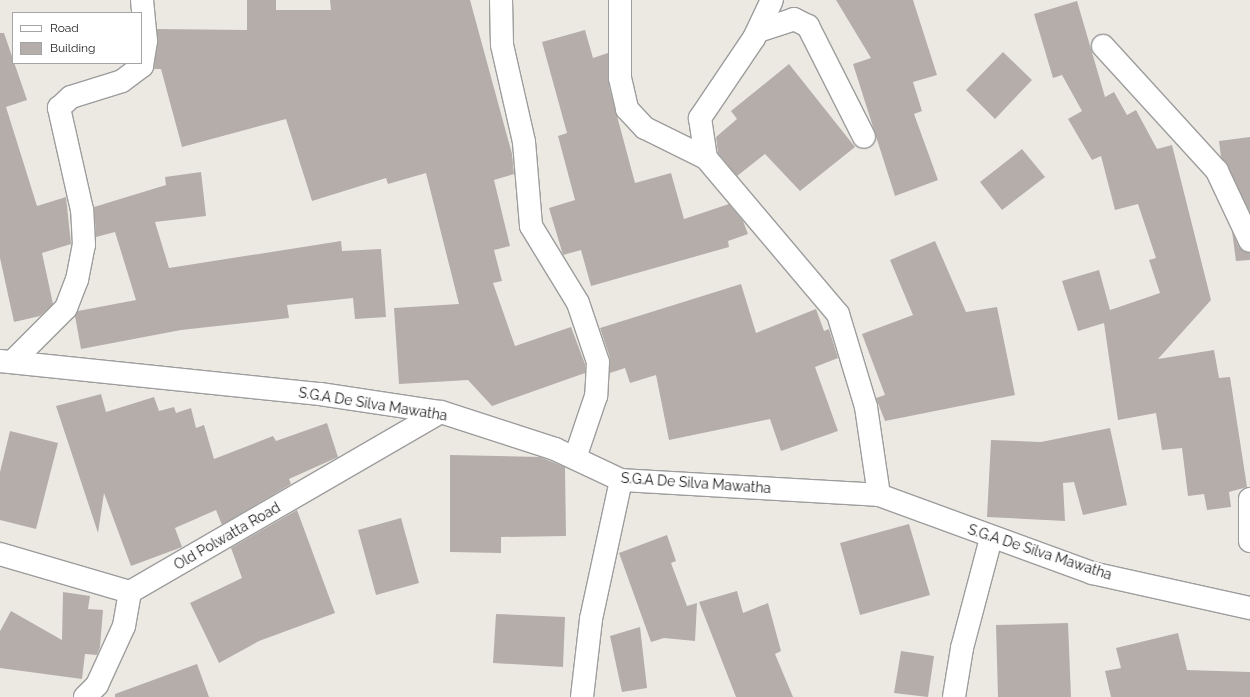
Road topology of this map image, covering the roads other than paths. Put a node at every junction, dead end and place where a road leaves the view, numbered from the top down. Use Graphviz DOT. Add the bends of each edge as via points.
graph roads {
  1 [pos="142,0"];
  2 [pos="501,0"];
  3 [pos="620,0"];
  4 [pos="772,0"];
  5 [pos="758,31"];
  6 [pos="1103,46"];
  7 [pos="864,137"];
  8 [pos="706,158"];
  9 [pos="1250,240"];
  10 [pos="6,362"];
  11 [pos="441,412"];
  12 [pos="575,458"];
  13 [pos="621,480"];
  14 [pos="879,495"];
  15 [pos="1250,499"];
  16 [pos="991,538"];
  17 [pos="1250,541"];
  18 [pos="0,554"];
  19 [pos="130,592"];
  20 [pos="1250,608"];
  21 [pos="85,697"];
  22 [pos="582,697"];
  23 [pos="954,697"];
  1 -- 10 [label="street" via="146,41 142,66 122,81 71,97 59,108 82,210 84,245 80,266 66,308"];
  2 -- 12 [label="street" via="502,45 524,142 531,226 578,303 598,362 596,396"];
  3 -- 8 [label="street" via="620,78 627,109 645,128"];
  4 -- 5 [label="street"];
  5 -- 7 [label="street" via="794,19 808,26"];
  5 -- 8 [label="street" via="700,118"];
  6 -- 9 [label="street" via="1217,171"];
  8 -- 14 [label="street" via="838,314 866,407"];
  10 -- 11 [label="street, S.G.A De Silva Mawatha" via="320,394"];
  11 -- 12 [label="street, S.G.A De Silva Mawatha"];
  11 -- 19 [label="street, Old Polwatta Road"];
  12 -- 13 [label="street, S.G.A De Silva Mawatha"];
  13 -- 14 [label="street, S.G.A De Silva Mawatha"];
  13 -- 22 [label="street" via="593,612"];
  14 -- 16 [label="street, S.G.A De Silva Mawatha"];
  15 -- 17 [label="street"];
  16 -- 20 [label="street, S.G.A De Silva Mawatha" via="1092,572"];
  16 -- 23 [label="street" via="962,648"];
  18 -- 19 [label="street"];
  19 -- 21 [label="street" via="124,626 97,685"];
}
